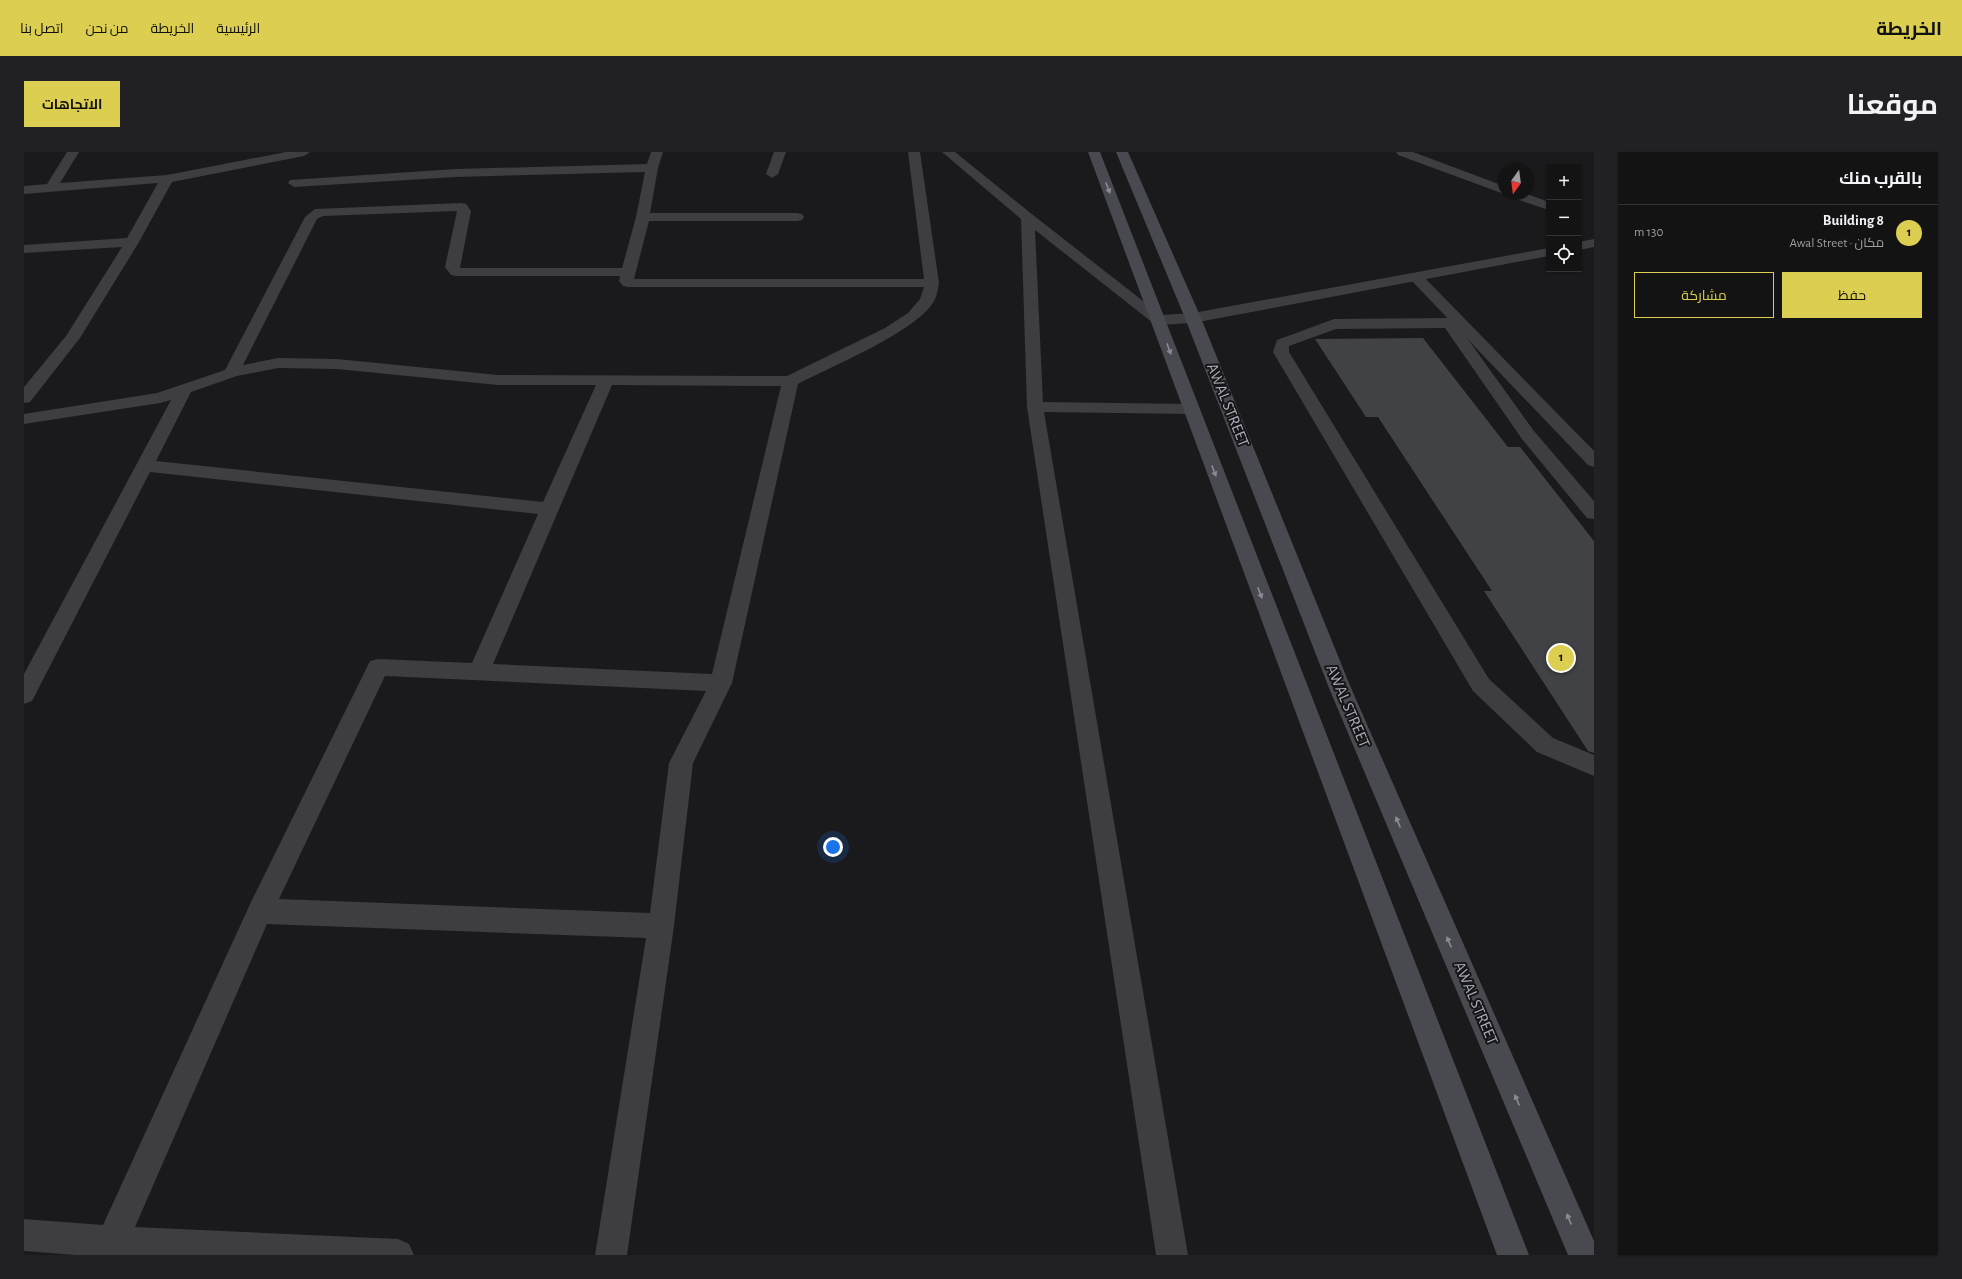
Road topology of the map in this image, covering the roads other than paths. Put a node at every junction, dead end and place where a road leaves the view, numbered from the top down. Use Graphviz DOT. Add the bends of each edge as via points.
graph roads {
  1 [pos="73,152"];
  2 [pos="304,152"];
  3 [pos="657,152"];
  4 [pos="780,152"];
  5 [pos="914,152"];
  6 [pos="947,152"];
  7 [pos="1094,152"];
  8 [pos="1122,152"];
  9 [pos="1402,152"];
  10 [pos="652,168"];
  11 [pos="772,174"];
  12 [pos="167,179"];
  13 [pos="294,183"];
  14 [pos="1498,188"];
  15 [pos="50,189"];
  16 [pos="24,190"];
  17 [pos="1532,200"];
  18 [pos="1546,205"];
  19 [pos="643,217"];
  20 [pos="797,217"];
  21 [pos="1028,218"];
  22 [pos="132,242"];
  23 [pos="1594,243"];
  24 [pos="1582,245"];
  25 [pos="24,249"];
  26 [pos="1546,253"];
  27 [pos="628,272"];
  28 [pos="1416,277"];
  29 [pos="932,283"];
  30 [pos="1194,318"];
  31 [pos="1158,320"];
  32 [pos="231,373"];
  33 [pos="606,380"];
  34 [pos="790,381"];
  35 [pos="184,391"];
  36 [pos="24,398"];
  37 [pos="1035,408"];
  38 [pos="1190,409"];
  39 [pos="24,419"];
  40 [pos="1594,461"];
  41 [pos="145,466"];
  42 [pos="549,509"];
  43 [pos="1594,512"];
  44 [pos="479,672"];
  45 [pos="721,683"];
  46 [pos="24,695"];
  47 [pos="1594,766"];
  48 [pos="260,911"];
  49 [pos="661,926"];
  50 [pos="24,1235"];
  51 [pos="112,1242"];
  52 [pos="208,1250"];
  53 [pos="398,1255"];
  54 [pos="611,1255"];
  55 [pos="1172,1255"];
  56 [pos="1513,1255"];
  57 [pos="1584,1255"];
  1 -- 15 [label="street"];
  2 -- 12 [label="street"];
  3 -- 10 [label="street"];
  4 -- 11 [label="street"];
  5 -- 29 [label="street"];
  6 -- 21 [label="street"];
  7 -- 31 [label="main road, one-way"];
  8 -- 30 [label="main road, AWAL STREET"];
  9 -- 14 [label="street"];
  10 -- 13 [label="street" via="456,173"];
  10 -- 19 [label="street"];
  12 -- 15 [label="street"];
  12 -- 22 [label="street"];
  15 -- 16 [label="street"];
  17 -- 18 [label="street"];
  19 -- 20 [label="street"];
  19 -- 27 [label="street"];
  21 -- 31 [label="street"];
  21 -- 37 [label="street"];
  22 -- 25 [label="street"];
  22 -- 36 [label="street" via="72,338"];
  23 -- 24 [label="street"];
  26 -- 28 [label="street"];
  27 -- 29 [label="street" via="626,281 633,284"];
  27 -- 32 [label="street" via="456,272 452,267 464,211 461,207 320,212 312,217"];
  28 -- 30 [label="street"];
  28 -- 40 [label="street"];
  29 -- 34 [label="street" via="927,300 913,316 890,331"];
  30 -- 31 [label="street"];
  57 -- 30 [label="main road, AWAL STREET, one-way" via="1340,688"];
  31 -- 38 [label="main road, one-way"];
  32 -- 33 [label="street" via="278,363 304,363 386,368 498,380"];
  32 -- 35 [label="street"];
  33 -- 34 [label="street"];
  33 -- 42 [label="street"];
  34 -- 45 [label="street"];
  35 -- 39 [label="street" via="135,403"];
  35 -- 41 [label="street"];
  37 -- 38 [label="street"];
  37 -- 55 [label="street"];
  38 -- 56 [label="main road, one-way"];
  41 -- 42 [label="street"];
  41 -- 46 [label="street"];
  42 -- 44 [label="street"];
  43 -- 47 [label="street" via="1528,435 1450,323 1334,324 1282,343 1281,352 1481,685 1545,745"];
  44 -- 45 [label="street"];
  44 -- 48 [label="street" via="378,667"];
  45 -- 49 [label="street" via="680,763"];
  48 -- 49 [label="street"];
  48 -- 51 [label="street"];
  49 -- 54 [label="street"];
  50 -- 51 [label="street"];
  51 -- 52 [label="street"];
  52 -- 53 [label="street"];
}
